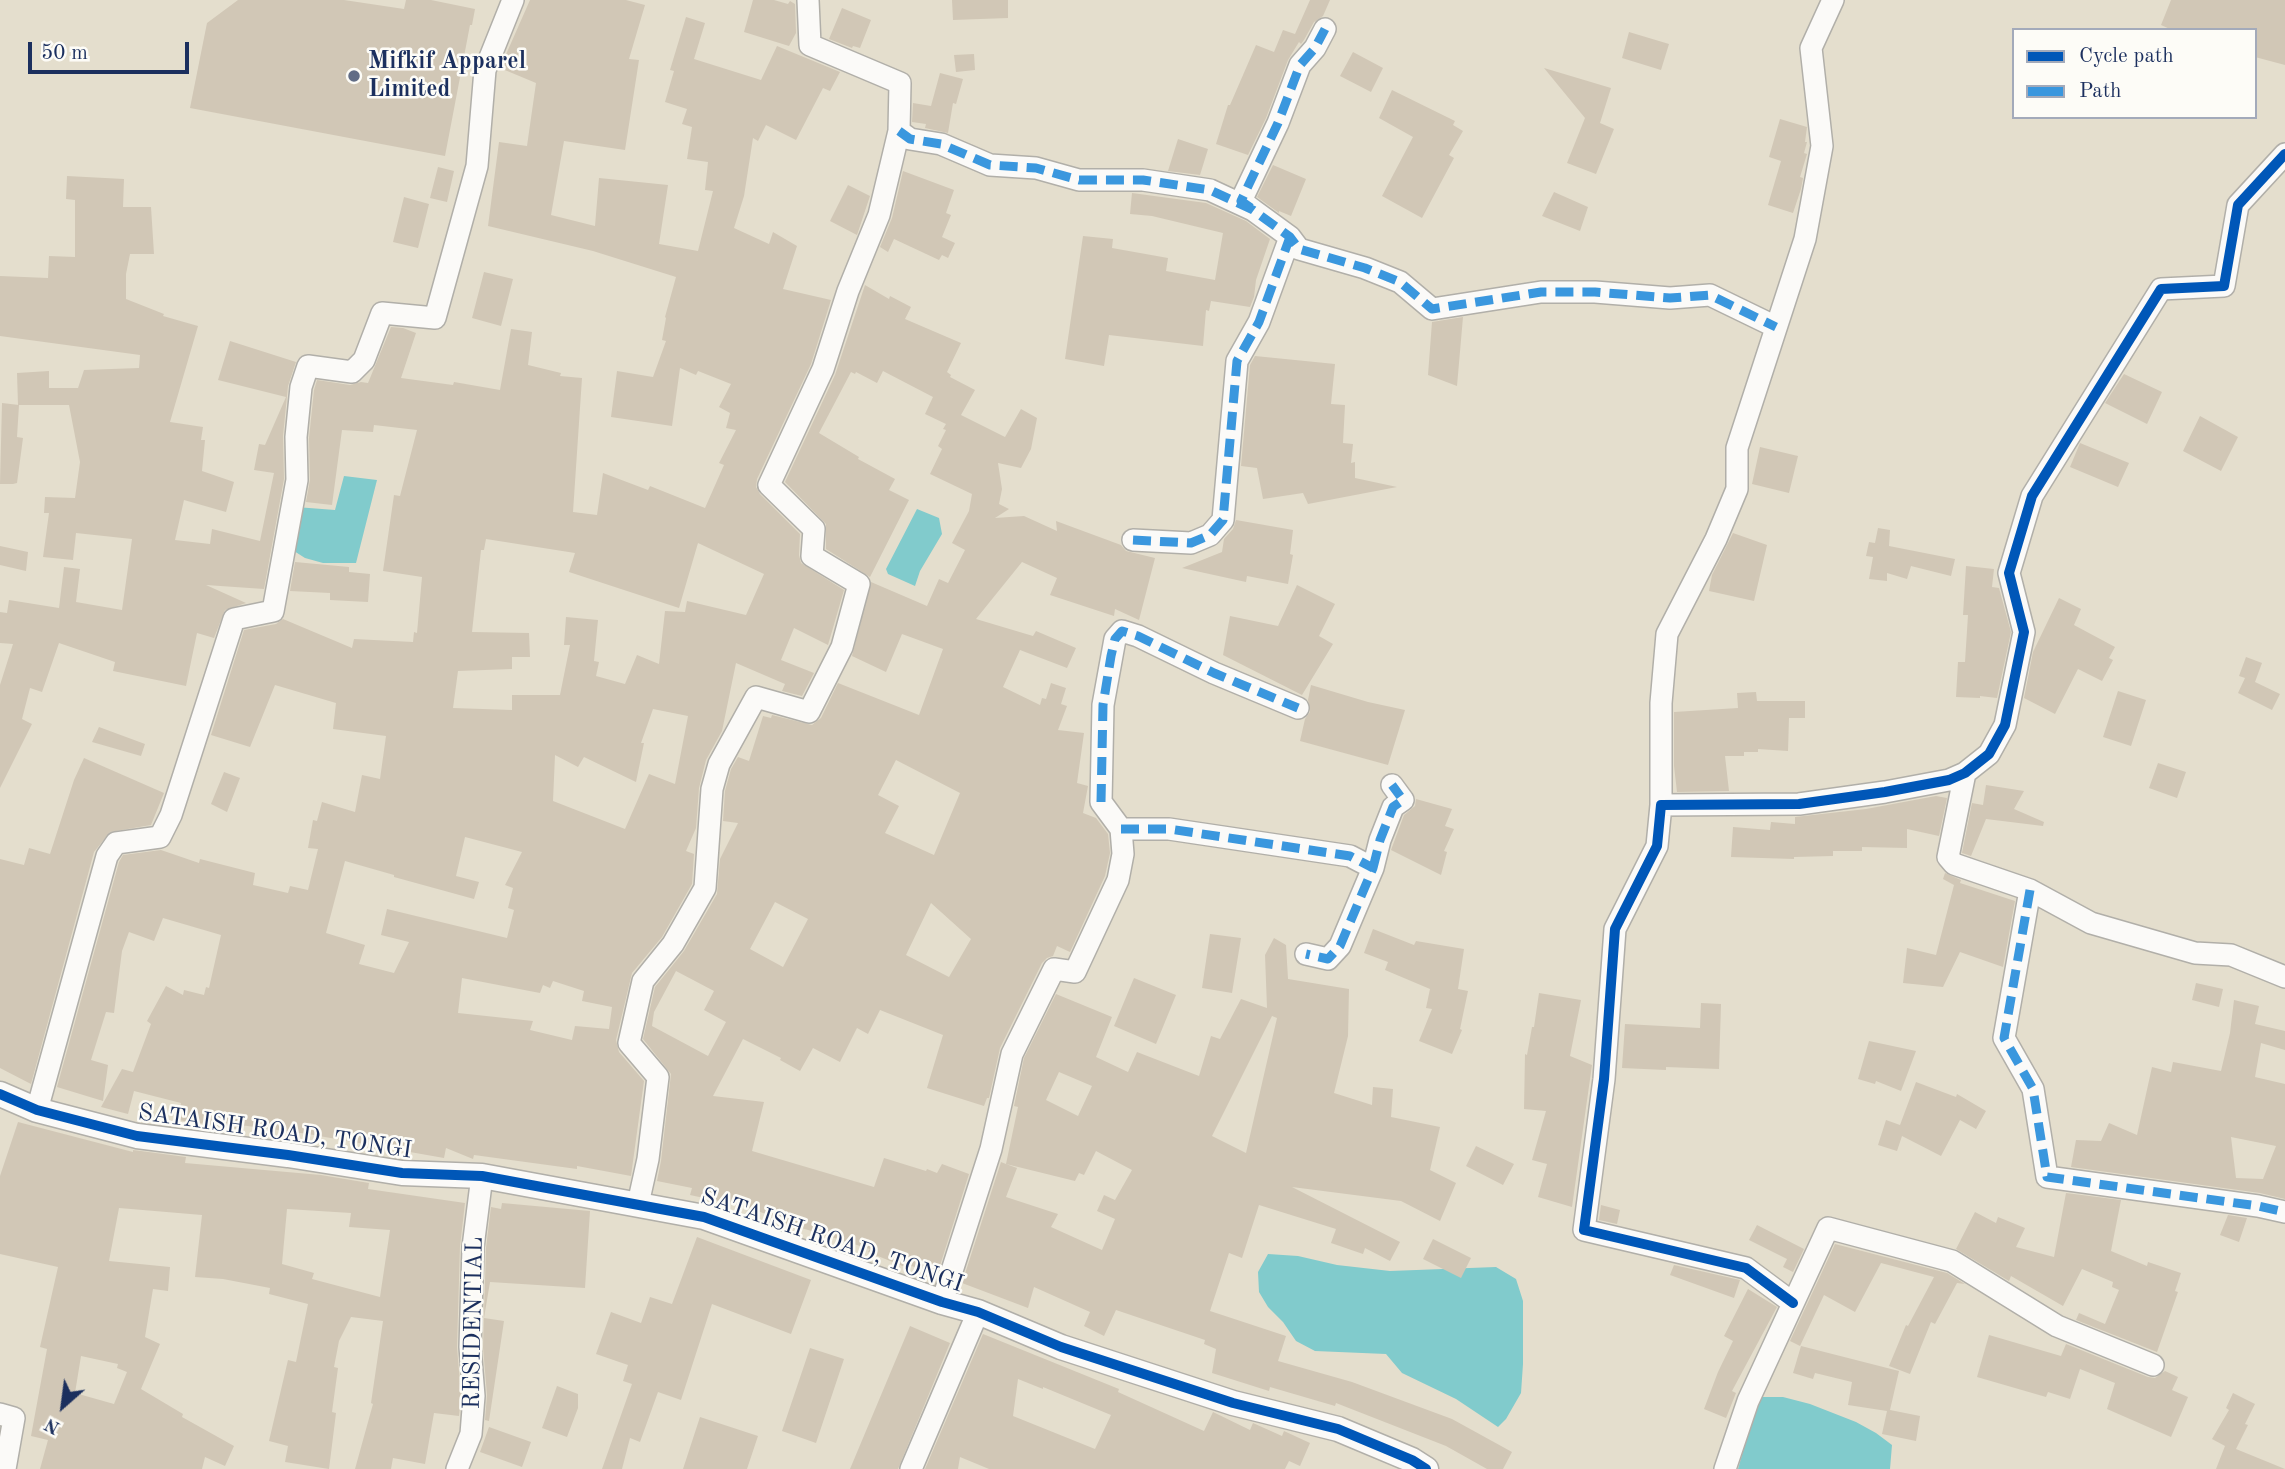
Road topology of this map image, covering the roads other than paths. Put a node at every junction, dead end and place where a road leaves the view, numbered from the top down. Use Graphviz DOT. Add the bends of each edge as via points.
graph roads {
  1 [pos="513,0"];
  2 [pos="808,0"];
  3 [pos="1833,0"];
  4 [pos="1325,29"];
  5 [pos="898,131"];
  6 [pos="2285,154"];
  7 [pos="1254,210"];
  8 [pos="1290,237"];
  9 [pos="1776,327"];
  10 [pos="1133,540"];
  11 [pos="1298,708"];
  12 [pos="1965,773"];
  13 [pos="1392,785"];
  14 [pos="1661,805"];
  15 [pos="1121,829"];
  16 [pos="1373,868"];
  17 [pos="2030,890"];
  18 [pos="1306,954"];
  19 [pos="2285,977"];
  20 [pos="0,1094"];
  21 [pos="37,1110"];
  22 [pos="482,1175"];
  23 [pos="638,1204"];
  24 [pos="2285,1212"];
  25 [pos="942,1302"];
  26 [pos="1793,1303"];
  27 [pos="978,1312"];
  28 [pos="2153,1365"];
  29 [pos="0,1413"];
  30 [pos="5,1469"];
  31 [pos="457,1469"];
  32 [pos="911,1469"];
  33 [pos="1426,1469"];
  34 [pos="1725,1469"];
  1 -- 21 [label="street" via="485,70 477,166 435,318 382,313 364,359 352,372 308,366 296,437 297,480 273,611 234,619 160,838 116,843 107,856"];
  2 -- 5 [label="street" via="810,44 900,83"];
  3 -- 9 [label="street" via="1811,48 1822,146 1805,239"];
  4 -- 7 [label="street" via="1300,65 1241,201"];
  5 -- 7 [label="street" via="990,165 1036,168 1079,180 1143,180 1210,190"];
  5 -- 23 [label="street" via="879,215 823,369 768,485 814,529 811,556 859,584 842,647 809,712 756,697 719,764 712,789 705,888 673,944 643,981 629,1043 658,1077"];
  6 -- 12 [label="street" via="2238,205 2224,286 2161,289 2032,496 2009,573 2025,632 2005,725 1989,754"];
  7 -- 8 [label="street"];
  8 -- 9 [label="street" via="1299,249 1400,282 1432,309 1541,292 1670,298 1710,295"];
  8 -- 10 [label="street" via="1259,323 1237,361 1223,520 1210,535 1191,543"];
  9 -- 14 [label="street" via="1737,448 1737,489 1667,634 1661,703"];
  11 -- 15 [label="street" via="1122,631 1115,639 1103,705 1101,802"];
  12 -- 14 [label="street" via="1936,782 1799,804"];
  12 -- 17 [label="street" via="1948,856 1954,864"];
  13 -- 16 [label="street" via="1403,800 1393,807"];
  14 -- 26 [label="street" via="1657,846 1615,929 1604,1079 1584,1230 1746,1268"];
  15 -- 16 [label="street" via="1169,829 1350,856"];
  15 -- 25 [label="street" via="1118,880 1075,972 1054,969 1012,1054 991,1149"];
  16 -- 18 [label="street" via="1339,946 1328,959"];
  17 -- 19 [label="street" via="2091,923 2194,953 2231,956"];
  17 -- 24 [label="street" via="2004,1038 2034,1089 2047,1177"];
  20 -- 21 [label="street, SATAISH ROAD, TONGI"];
  21 -- 22 [label="street, SATAISH ROAD, TONGI" via="137,1136 402,1174"];
  22 -- 23 [label="street, SATAISH ROAD, TONGI"];
  22 -- 31 [label="street, RESIDENTIAL" via="473,1247 471,1434"];
  23 -- 25 [label="street, SATAISH ROAD, TONGI" via="704,1217"];
  25 -- 27 [label="street, SATAISH ROAD, TONGI"];
  26 -- 28 [label="street" via="1828,1227 1952,1261 2057,1326"];
  26 -- 34 [label="street" via="1748,1401"];
  27 -- 32 [label="street"];
  27 -- 33 [label="street, SATAISH ROAD, TONGI" via="1061,1347 1233,1403 1338,1429"];
  29 -- 30 [label="street" via="14,1418"];
}
